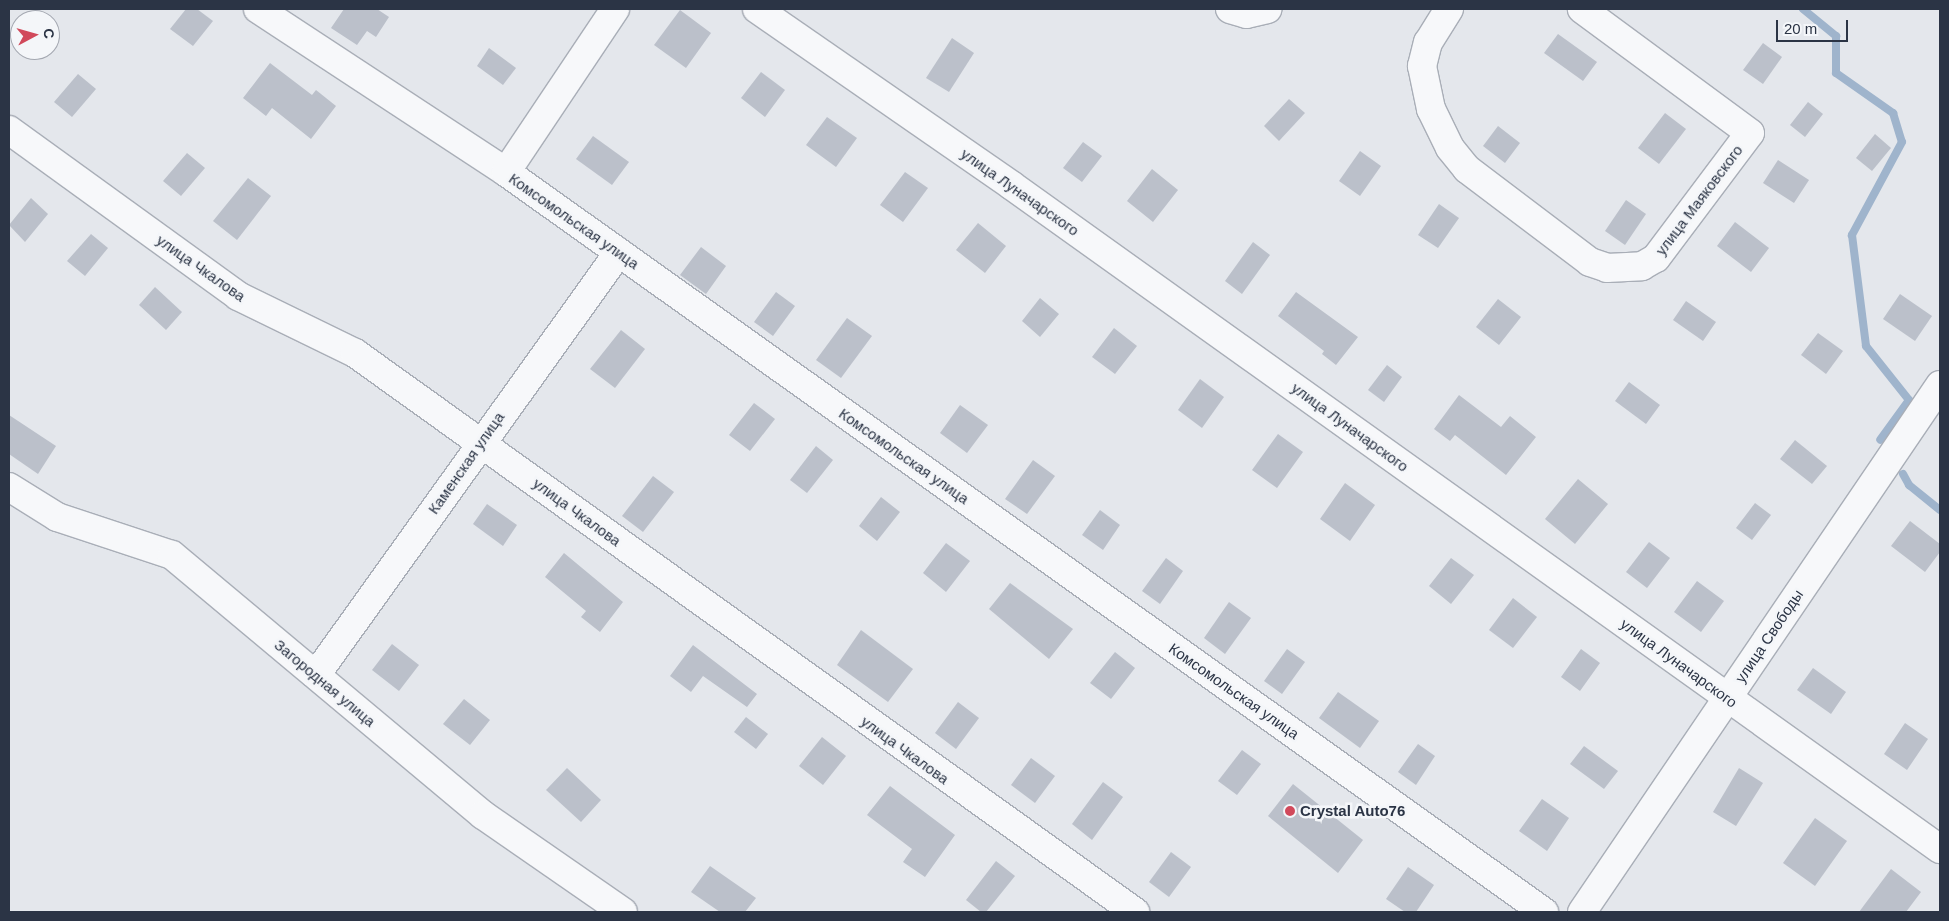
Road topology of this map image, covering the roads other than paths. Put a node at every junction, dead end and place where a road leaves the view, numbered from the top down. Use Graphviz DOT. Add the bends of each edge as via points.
graph roads {
  1 [pos="258,9"];
  2 [pos="615,9"];
  3 [pos="757,9"];
  4 [pos="1230,9"];
  5 [pos="1267,9"];
  6 [pos="1449,9"];
  7 [pos="1582,9"];
  8 [pos="9,130"];
  9 [pos="506,172"];
  10 [pos="619,252"];
  11 [pos="1940,384"];
  12 [pos="480,442"];
  13 [pos="9,487"];
  14 [pos="316,675"];
  15 [pos="1728,697"];
  16 [pos="1940,850"];
  17 [pos="623,912"];
  18 [pos="1135,912"];
  19 [pos="1544,912"];
  20 [pos="1582,912"];
  1 -- 9 [label="street, Комсомольская улица"];
  2 -- 9 [label="street"];
  3 -- 15 [label="street, улица Луначарского" via="1011,185"];
  4 -- 5 [label="street" via="1246,14"];
  6 -- 7 [label="street, улица Маяковского" via="1428,42 1422,66 1431,109 1450,148 1467,169 1590,262 1607,268 1642,266 1656,258 1750,133"];
  8 -- 12 [label="street, улица Чкалова" via="238,296 355,353"];
  9 -- 10 [label="street, Комсомольская улица"];
  10 -- 12 [label="street, Каменская улица"];
  10 -- 19 [label="street, Комсомольская улица"];
  11 -- 15 [label="street, улица Свободы"];
  12 -- 14 [label="street, Каменская улица"];
  12 -- 18 [label="street, улица Чкалова"];
  13 -- 14 [label="street, Загородная улица" via="57,516 172,555"];
  14 -- 17 [label="street, Загородная улица" via="483,815"];
  15 -- 16 [label="street, улица Луначарского"];
  15 -- 20 [label="street, улица Свободы"];
}
